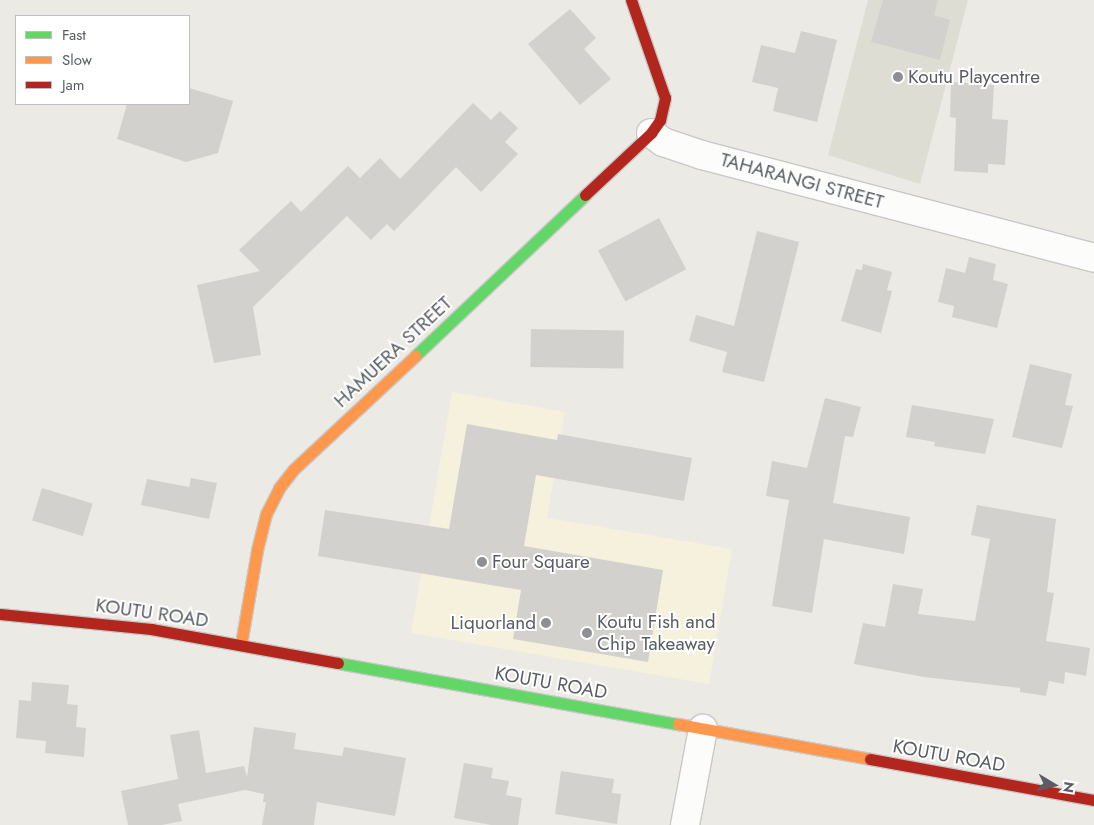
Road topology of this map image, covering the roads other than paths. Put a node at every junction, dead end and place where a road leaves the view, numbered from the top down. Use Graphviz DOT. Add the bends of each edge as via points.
graph roads {
  1 [pos="632,0"];
  2 [pos="651,133"];
  3 [pos="1094,258"];
  4 [pos="0,614"];
  5 [pos="241,644"];
  6 [pos="702,729"];
  7 [pos="1094,800"];
  8 [pos="685,825"];
  1 -- 2 [label="street" via="665,98 660,120"];
  2 -- 3 [label="street, TAHARANGI STREET" via="663,142 702,155"];
  2 -- 5 [label="street, HAMUERA STREET" via="294,469 279,488 266,514"];
  4 -- 5 [label="street, KOUTU ROAD" via="151,629"];
  5 -- 6 [label="street, KOUTU ROAD"];
  6 -- 7 [label="street, KOUTU ROAD"];
  6 -- 8 [label="street"];
}
